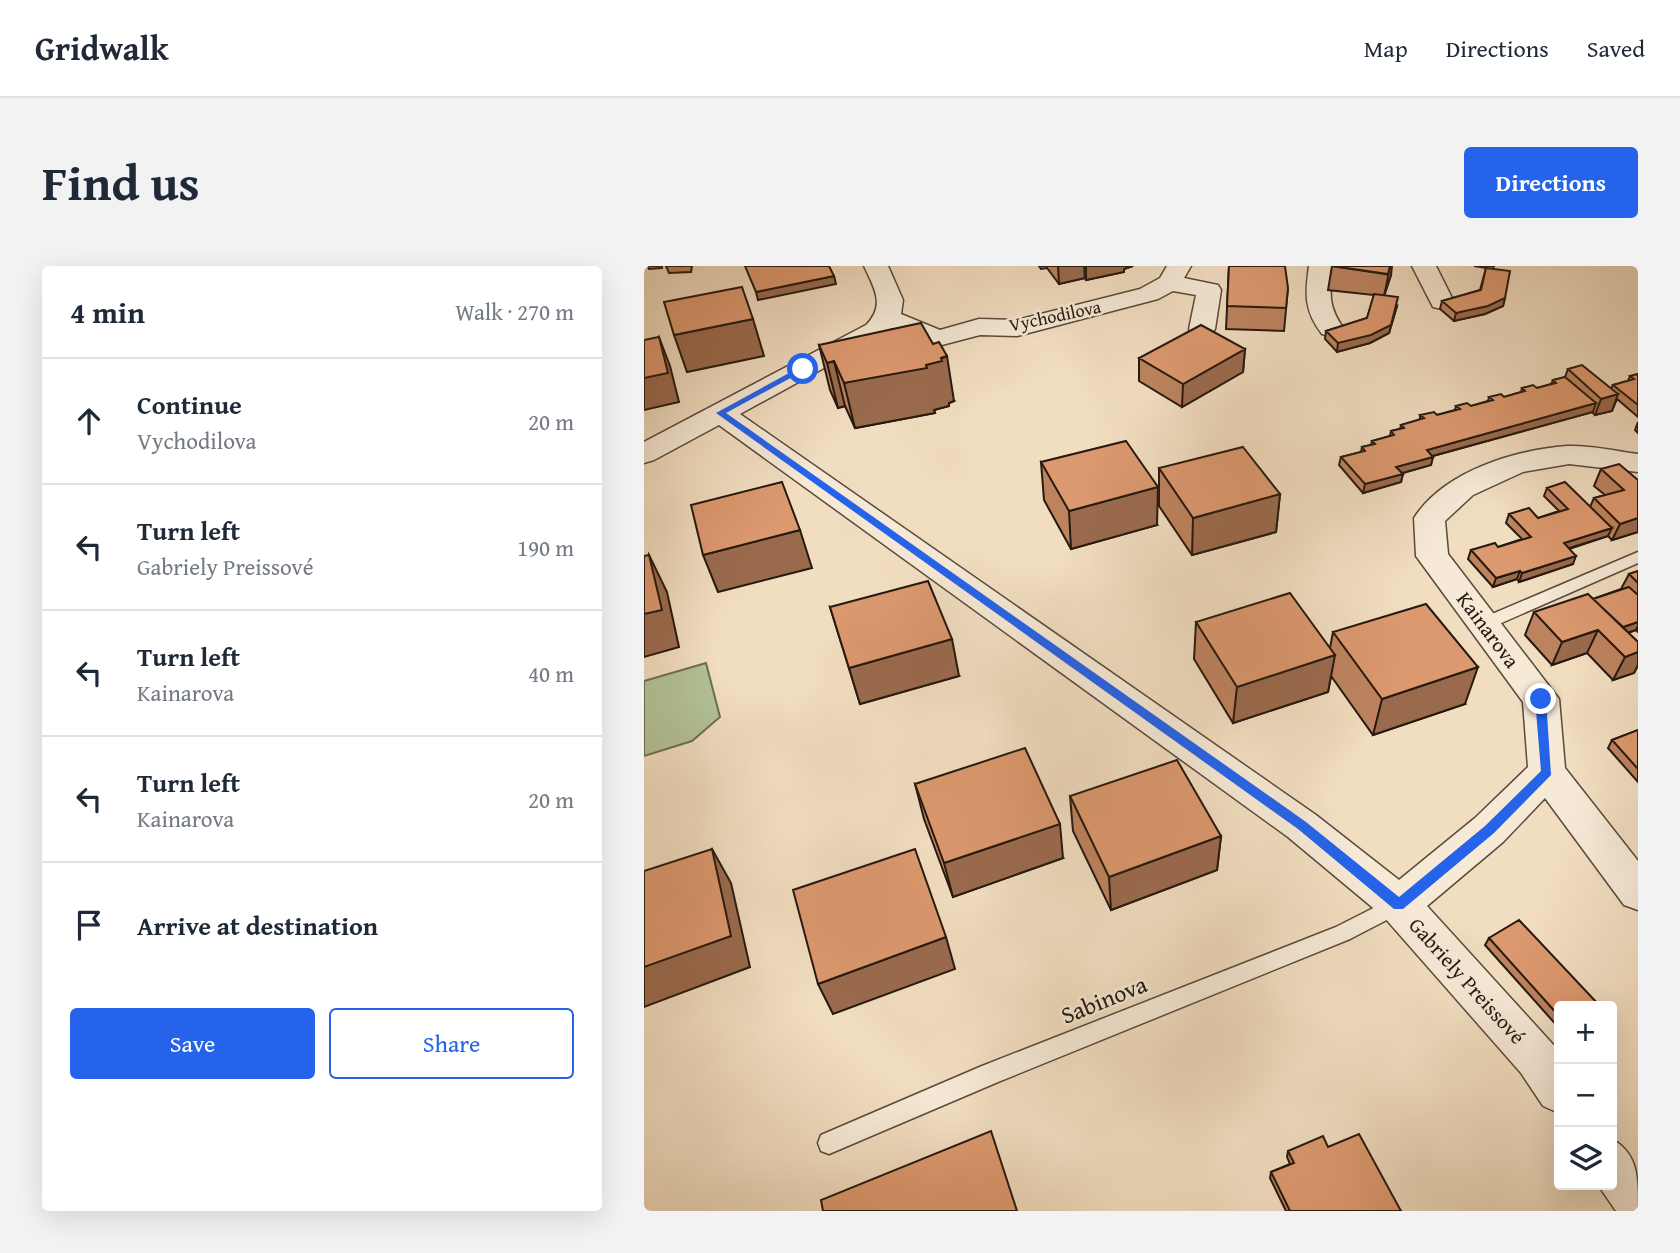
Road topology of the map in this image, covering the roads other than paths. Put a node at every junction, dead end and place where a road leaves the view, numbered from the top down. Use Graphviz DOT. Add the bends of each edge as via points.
graph roads {
  1 [pos="877,266"];
  2 [pos="1321,266"];
  3 [pos="1424,266"];
  4 [pos="1179,271"];
  5 [pos="1442,302"];
  6 [pos="889,318"];
  7 [pos="1202,329"];
  8 [pos="1331,329"];
  9 [pos="938,338"];
  10 [pos="834,353"];
  11 [pos="720,413"];
  12 [pos="644,454"];
  13 [pos="1638,463"];
  14 [pos="1638,557"];
  15 [pos="1484,624"];
  16 [pos="1547,772"];
  17 [pos="1638,892"];
  18 [pos="1399,905"];
  19 [pos="1554,1083"];
  20 [pos="828,1143"];
  21 [pos="1617,1170"];
  22 [pos="1638,1200"];
  1 -- 6 [label="street" via="890,296"];
  2 -- 8 [label="street" via="1320,316"];
  3 -- 5 [label="street"];
  4 -- 7 [label="street, Vychodilova" via="1209,289"];
  4 -- 9 [label="street, Vychodilova" via="1149,294 1017,328 979,327"];
  6 -- 9 [label="street"];
  6 -- 10 [label="street, Vychodilova"];
  9 -- 10 [label="street, Vychodilova"];
  10 -- 11 [label="street, Vychodilova"];
  11 -- 12 [label="street, Vychodilova"];
  11 -- 18 [label="street, Gabriely Preissové" via="1302,826"];
  13 -- 15 [label="street, Kainarova" via="1569,455 1516,464 1462,488 1429,519 1432,555"];
  14 -- 15 [label="lane"];
  15 -- 16 [label="street, Kainarova" via="1541,699"];
  16 -- 17 [label="street"];
  16 -- 18 [label="street" via="1489,830"];
  18 -- 19 [label="street, Gabriely Preissové"];
  18 -- 20 [label="lane, Sabinova" via="1343,933"];
  21 -- 22 [label="street"];
}
